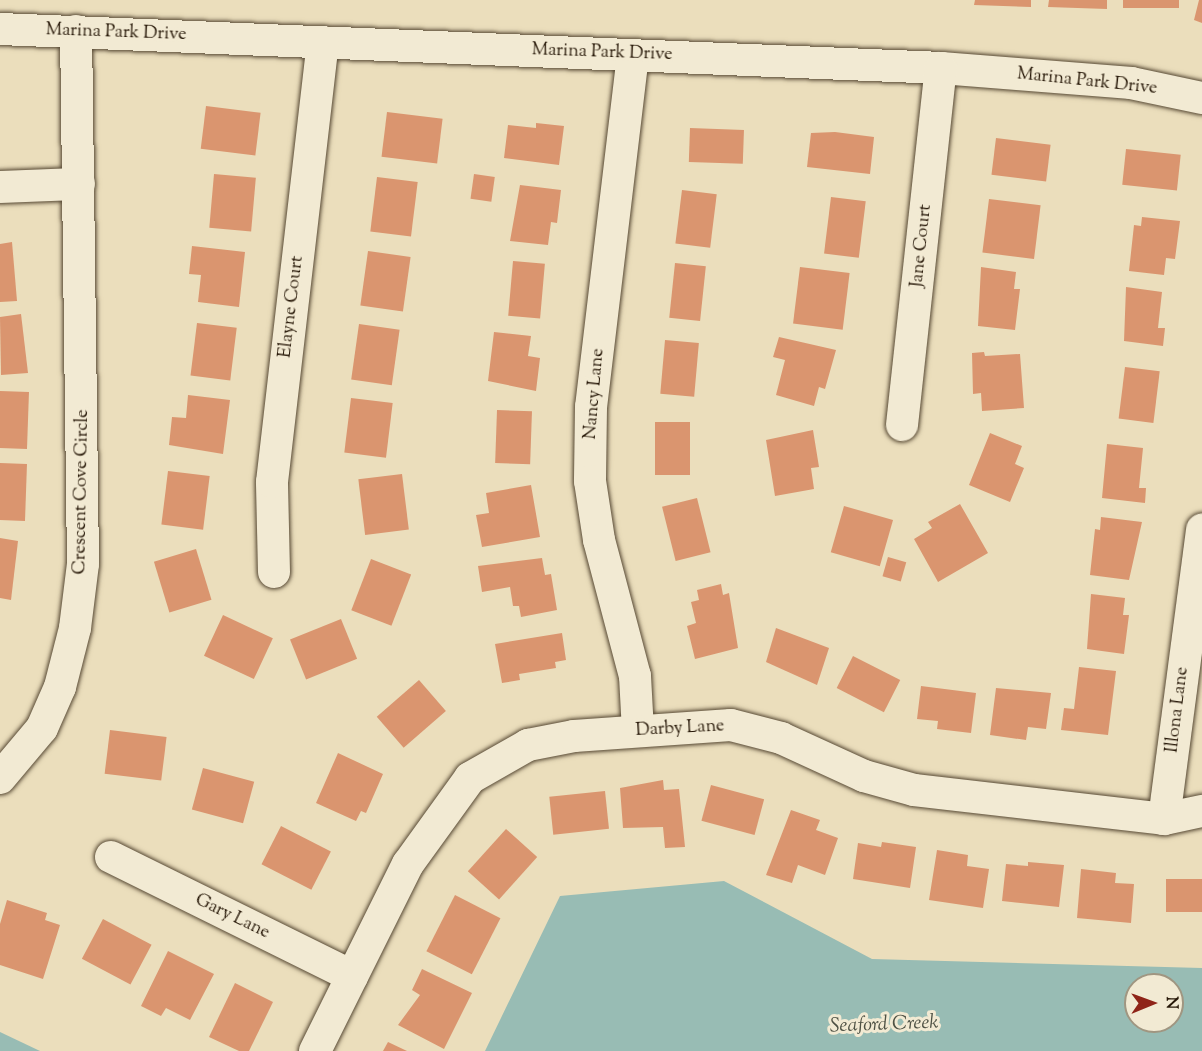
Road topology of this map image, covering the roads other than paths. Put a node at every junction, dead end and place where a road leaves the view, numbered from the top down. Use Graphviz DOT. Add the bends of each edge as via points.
graph roads {
  1 [pos="0,29"];
  2 [pos="76,31"];
  3 [pos="323,42"];
  4 [pos="633,55"];
  5 [pos="941,68"];
  6 [pos="1202,98"];
  7 [pos="79,184"];
  8 [pos="0,187"];
  9 [pos="902,425"];
  10 [pos="1202,530"];
  11 [pos="274,572"];
  12 [pos="638,731"];
  13 [pos="0,778"];
  14 [pos="1202,812"];
  15 [pos="1164,819"];
  16 [pos="111,857"];
  17 [pos="352,976"];
  18 [pos="315,1051"];
  1 -- 2 [label="street, Marina Park Drive"];
  2 -- 3 [label="street, Marina Park Drive"];
  2 -- 7 [label="street, Crescent Cove Circle"];
  3 -- 4 [label="street, Marina Park Drive"];
  3 -- 11 [label="street, Elayne Court" via="272,482"];
  4 -- 5 [label="street, Marina Park Drive"];
  4 -- 12 [label="street, Nancy Lane" via="591,407 590,481 599,540 635,676"];
  5 -- 6 [label="street, Marina Park Drive" via="1131,83"];
  5 -- 9 [label="street, Jane Court"];
  7 -- 8 [label="street"];
  7 -- 13 [label="street, Crescent Cove Circle" via="85,507 75,628 60,687 42,728"];
  10 -- 15 [label="street, Illona Lane"];
  12 -- 15 [label="street, Darby Lane" via="731,725 781,738 864,776 914,790"];
  12 -- 17 [label="street, Darby Lane" via="528,745 470,778 408,864"];
  14 -- 15 [label="street, Darby Lane"];
  16 -- 17 [label="street, Gary Lane"];
  17 -- 18 [label="street, Darby Lane"];
}
